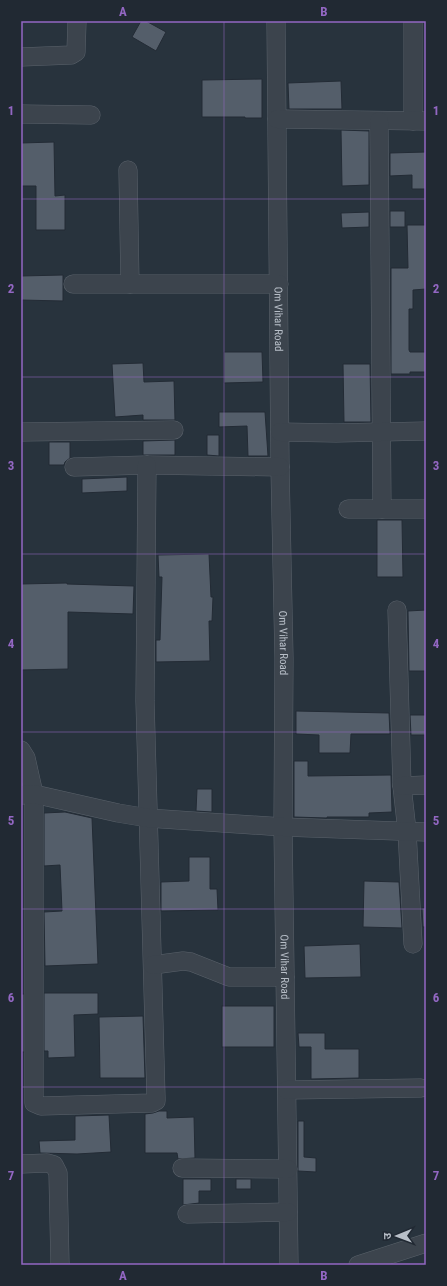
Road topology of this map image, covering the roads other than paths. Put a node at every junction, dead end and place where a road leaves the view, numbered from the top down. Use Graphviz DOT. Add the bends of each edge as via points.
graph roads {
  1 [pos="77,21"];
  2 [pos="276,21"];
  3 [pos="413,21"];
  4 [pos="21,57"];
  5 [pos="21,114"];
  6 [pos="91,114"];
  7 [pos="277,119"];
  8 [pos="379,120"];
  9 [pos="420,121"];
  10 [pos="128,170"];
  11 [pos="73,284"];
  12 [pos="130,284"];
  13 [pos="278,284"];
  14 [pos="174,430"];
  15 [pos="426,431"];
  16 [pos="21,432"];
  17 [pos="280,432"];
  18 [pos="381,432"];
  19 [pos="146,465"];
  20 [pos="280,466"];
  21 [pos="74,467"];
  22 [pos="348,509"];
  23 [pos="382,509"];
  24 [pos="426,509"];
  25 [pos="397,610"];
  26 [pos="21,750"];
  27 [pos="426,785"];
  28 [pos="402,786"];
  29 [pos="27,795"];
  30 [pos="148,818"];
  31 [pos="283,827"];
  32 [pos="407,831"];
  33 [pos="426,832"];
  34 [pos="412,944"];
  35 [pos="153,965"];
  36 [pos="285,977"];
  37 [pos="28,1058"];
  38 [pos="421,1088"];
  39 [pos="287,1090"];
  40 [pos="21,1164"];
  41 [pos="182,1168"];
  42 [pos="288,1168"];
  43 [pos="288,1212"];
  44 [pos="186,1214"];
  45 [pos="426,1243"];
  46 [pos="60,1265"];
  47 [pos="289,1265"];
  48 [pos="358,1265"];
  1 -- 4 [label="street" via="76,52 71,55"];
  2 -- 7 [label="street, Om Vihar Road"];
  3 -- 9 [label="street"];
  5 -- 6 [label="street"];
  7 -- 8 [label="street"];
  7 -- 13 [label="street, Om Vihar Road"];
  8 -- 9 [label="street"];
  8 -- 18 [label="street"];
  10 -- 12 [label="street"];
  11 -- 12 [label="street"];
  12 -- 13 [label="street"];
  13 -- 17 [label="street, Om Vihar Road"];
  14 -- 16 [label="street"];
  15 -- 18 [label="street"];
  17 -- 18 [label="street"];
  17 -- 20 [label="street, Om Vihar Road"];
  18 -- 23 [label="street"];
  19 -- 20 [label="street"];
  19 -- 21 [label="street"];
  19 -- 30 [label="street" via="145,701"];
  20 -- 31 [label="street, Om Vihar Road" via="284,658"];
  22 -- 23 [label="street"];
  23 -- 24 [label="street"];
  25 -- 28 [label="street"];
  26 -- 29 [label="street" via="26,758"];
  27 -- 28 [label="street"];
  28 -- 32 [label="street"];
  29 -- 30 [label="street"];
  29 -- 37 [label="street"];
  30 -- 31 [label="street"];
  30 -- 35 [label="street"];
  31 -- 32 [label="street"];
  31 -- 36 [label="street, Om Vihar Road"];
  32 -- 33 [label="street"];
  32 -- 34 [label="street"];
  35 -- 36 [label="street" via="191,962 229,977"];
  35 -- 37 [label="street" via="156,1101 148,1104 37,1105 33,1099"];
  36 -- 39 [label="street, Om Vihar Road"];
  38 -- 39 [label="street"];
  39 -- 42 [label="street, Om Vihar Road"];
  40 -- 46 [label="street" via="47,1163 54,1165 58,1173"];
  41 -- 42 [label="street"];
  42 -- 43 [label="street, Om Vihar Road"];
  43 -- 44 [label="street"];
  43 -- 47 [label="street, Om Vihar Road"];
  45 -- 48 [label="street"];
}
